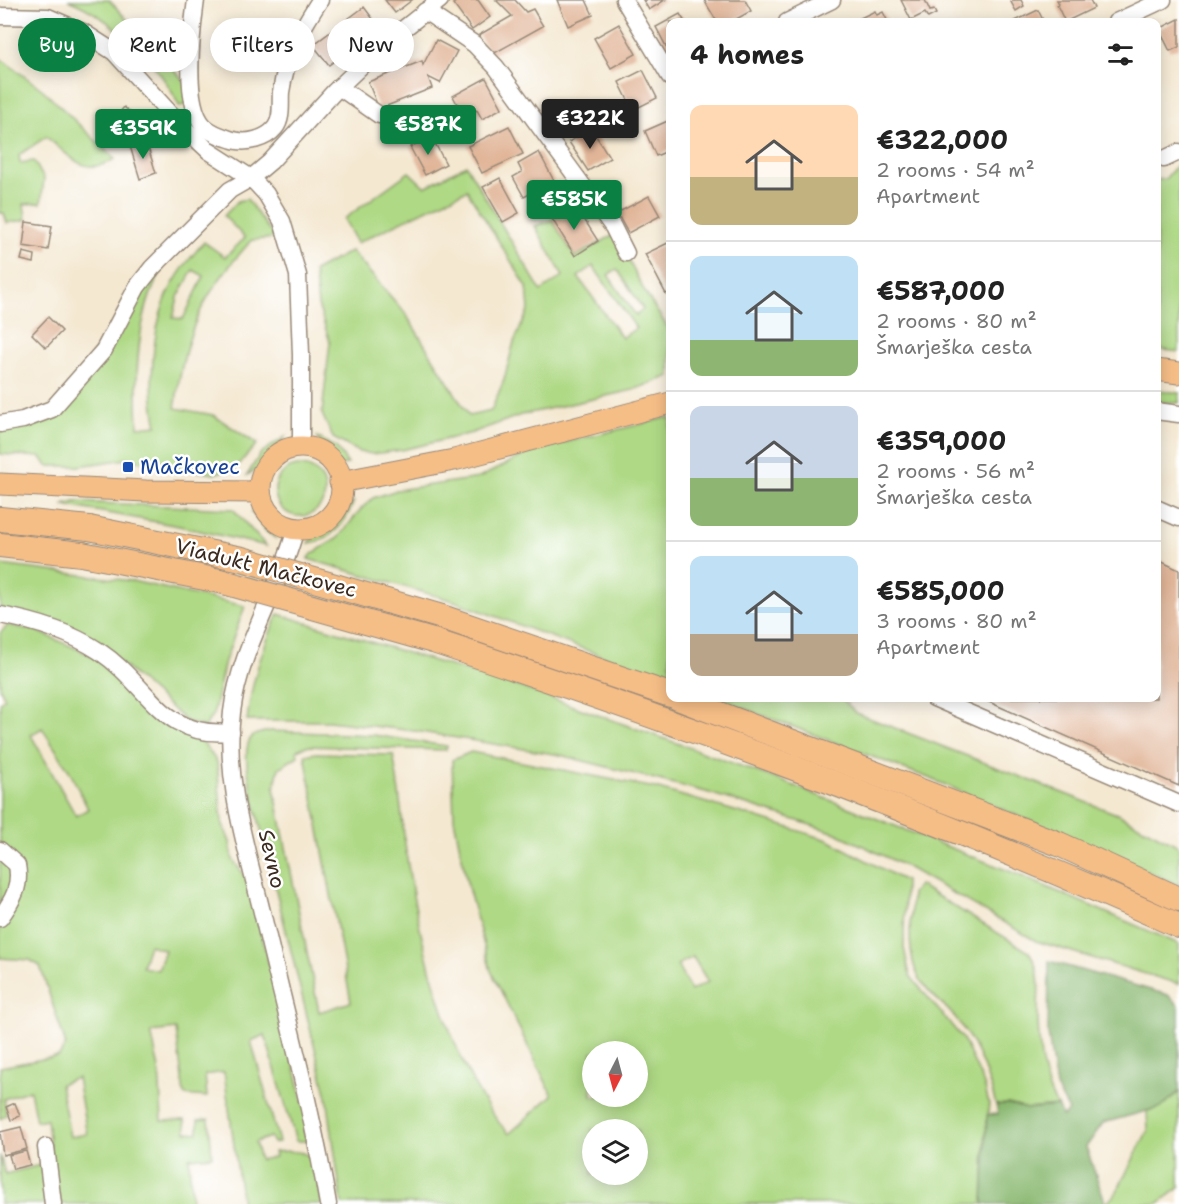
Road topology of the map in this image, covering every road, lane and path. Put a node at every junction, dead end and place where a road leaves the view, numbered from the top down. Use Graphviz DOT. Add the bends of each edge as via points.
graph roads {
  1 [pos="196,0"];
  2 [pos="320,0"];
  3 [pos="440,0"];
  4 [pos="624,0"];
  5 [pos="832,0"];
  6 [pos="1163,0"];
  7 [pos="424,11"];
  8 [pos="0,15"];
  9 [pos="795,18"];
  10 [pos="1125,18"];
  11 [pos="666,70"];
  12 [pos="339,87"];
  13 [pos="379,115"];
  14 [pos="251,178"];
  15 [pos="626,253"];
  16 [pos="1161,371"];
  17 [pos="1179,373"];
  18 [pos="666,404"];
  19 [pos="1161,412"];
  20 [pos="1179,414"];
  21 [pos="0,424"];
  22 [pos="301,448"];
  23 [pos="340,482"];
  24 [pos="0,484"];
  25 [pos="260,492"];
  26 [pos="1161,510"];
  27 [pos="1179,518"];
  28 [pos="0,519"];
  29 [pos="296,528"];
  30 [pos="0,545"];
  31 [pos="0,615"];
  32 [pos="666,694"];
  33 [pos="688,702"];
  34 [pos="943,702"];
  35 [pos="231,732"];
  36 [pos="1179,804"];
  37 [pos="0,850"];
  38 [pos="1179,899"];
  39 [pos="0,918"];
  40 [pos="1179,926"];
  41 [pos="46,1147"];
  42 [pos="53,1204"];
  43 [pos="328,1204"];
  1 -- 2 [label="street" via="191,40 196,110 204,126 240,142 259,139 275,128 280,118 286,62"];
  3 -- 7 [label="street"];
  4 -- 11 [label="street"];
  5 -- 9 [label="street"];
  6 -- 10 [label="street"];
  7 -- 12 [label="street"];
  7 -- 15 [label="street" via="474,44 496,67 613,227"];
  8 -- 14 [label="street" via="48,16 114,52 209,151"];
  12 -- 13 [label="street"];
  12 -- 14 [label="street" via="290,143"];
  14 -- 21 [label="street" via="230,190 152,268 137,287 104,350 52,409"];
  14 -- 22 [label="street" via="282,221 298,276"];
  16 -- 17 [label="main road"];
  18 -- 23 [label="main road" via="454,460"];
  19 -- 20 [label="street"];
  22 -- 23 [label="main road" via="323,454 338,472"];
  22 -- 25 [label="main road" via="290,449 270,462 263,471"];
  23 -- 29 [label="main road" via="341,495 329,518 318,525"];
  24 -- 25 [label="main road"];
  25 -- 29 [label="main road" via="263,504 275,520"];
  26 -- 27 [label="street"];
  28 -- 32 [label="highway, Viadukt Mačkovec, bridge" via="88,528 242,559 442,617"];
  29 -- 35 [label="street, Sevno" via="276,589 240,670"];
  30 -- 40 [label="highway, Viadukt Mačkovec, bridge" via="82,554 220,580 433,641 681,725 905,810 1049,867"];
  31 -- 35 [label="street" via="46,626 100,652 178,723 197,732"];
  33 -- 38 [label="highway" via="1039,837"];
  34 -- 36 [label="street"];
  35 -- 43 [label="street, Sevno" via="229,756 236,808 308,1098"];
  37 -- 39 [label="street" via="17,864 19,876 17,890"];
  41 -- 42 [label="street"];
}
